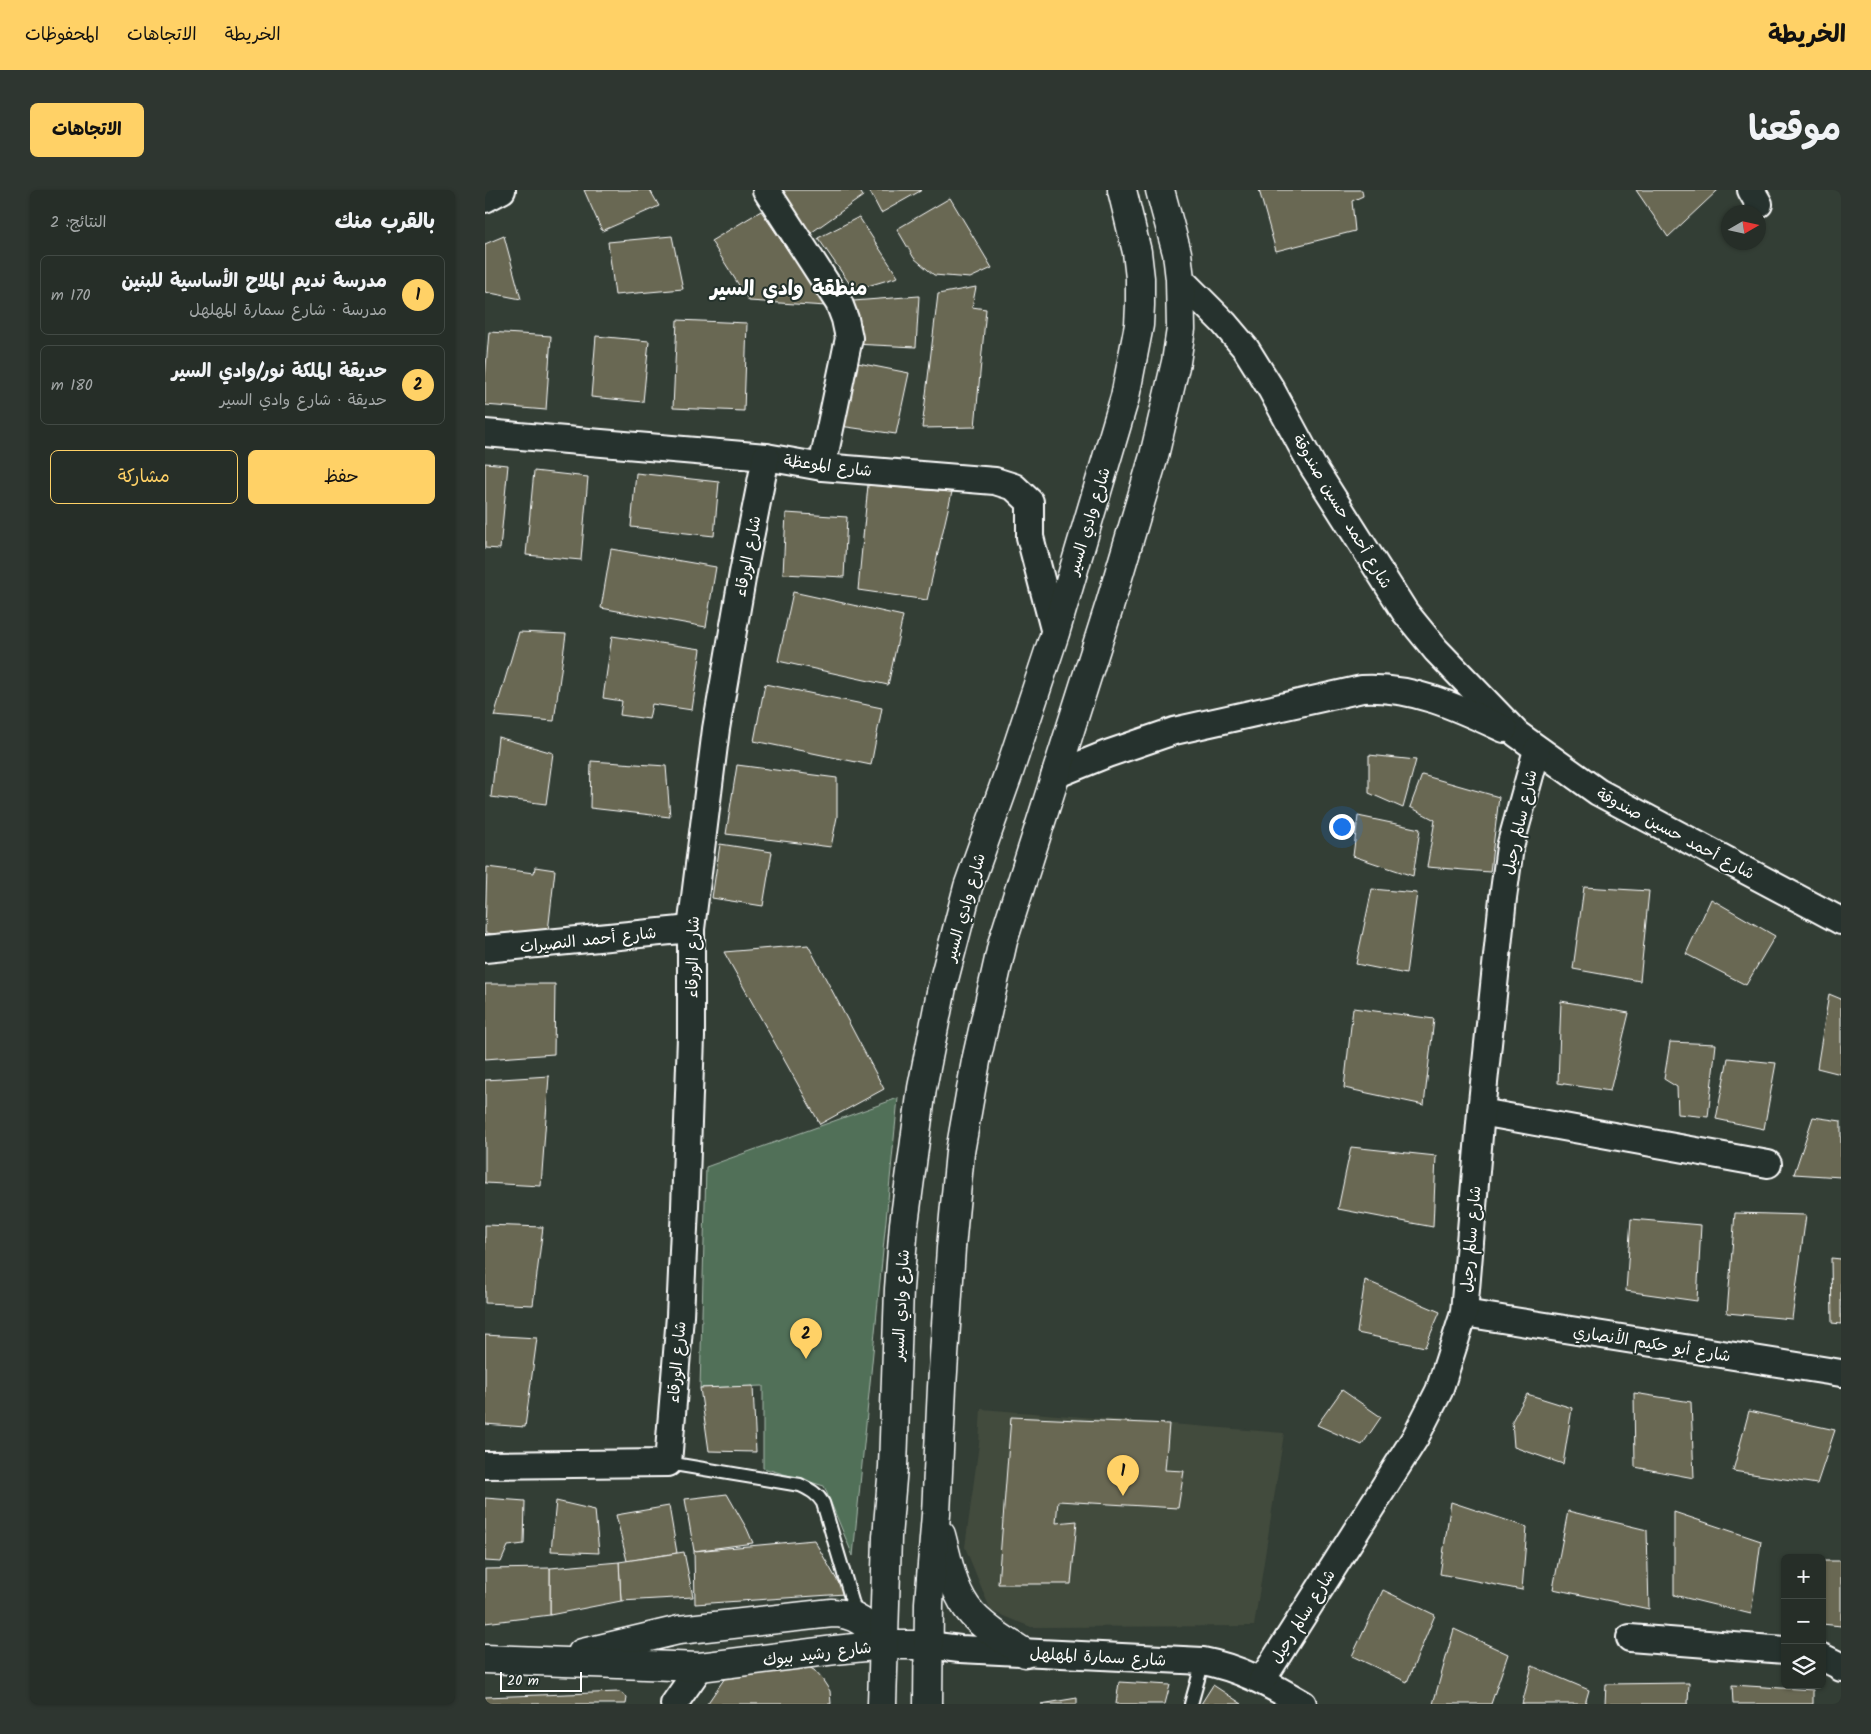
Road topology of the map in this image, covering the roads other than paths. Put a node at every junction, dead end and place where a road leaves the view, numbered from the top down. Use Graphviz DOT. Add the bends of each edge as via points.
graph roads {
  1 [pos="502,190"];
  2 [pos="766,190"];
  3 [pos="1122,190"];
  4 [pos="1161,190"];
  5 [pos="485,199"];
  6 [pos="1140,278"];
  7 [pos="1181,279"];
  8 [pos="485,433"];
  9 [pos="766,457"];
  10 [pos="822,467"];
  11 [pos="1055,633"];
  12 [pos="1527,742"];
  13 [pos="1055,775"];
  14 [pos="1841,921"];
  15 [pos="691,929"];
  16 [pos="485,950"];
  17 [pos="1481,1112"];
  18 [pos="1768,1164"];
  19 [pos="1464,1313"];
  20 [pos="1841,1373"];
  21 [pos="668,1463"];
  22 [pos="485,1465"];
  23 [pos="936,1514"];
  24 [pos="857,1618"];
  25 [pos="1630,1638"];
  26 [pos="884,1645"];
  27 [pos="928,1645"];
  28 [pos="1781,1650"];
  29 [pos="1025,1652"];
  30 [pos="485,1659"];
  31 [pos="1826,1659"];
  32 [pos="549,1661"];
  33 [pos="1203,1661"];
  34 [pos="699,1668"];
  35 [pos="1841,1668"];
  36 [pos="1262,1680"];
  37 [pos="674,1704"];
  38 [pos="882,1704"];
  39 [pos="928,1704"];
  40 [pos="1191,1704"];
  41 [pos="1303,1704"];
  1 -- 5 [label="street"];
  2 -- 10 [label="street" via="839,303 849,338"];
  3 -- 6 [label="main road, شارع وادي السير"];
  4 -- 7 [label="main road"];
  6 -- 7 [label="main road"];
  6 -- 11 [label="main road, شارع وادي السير" via="1139,325 1125,397"];
  7 -- 12 [label="street, شارع أحمد حسين صندوقة" via="1246,349 1313,466 1405,612 1436,650"];
  7 -- 13 [label="main road" via="1181,330 1155,456"];
  8 -- 9 [label="street, شارع الموعظة"];
  9 -- 10 [label="street, شارع الموعظة"];
  9 -- 15 [label="street, شارع الورقاء" via="716,729"];
  10 -- 11 [label="street, شارع الموعظة" via="995,481 1014,487 1030,502 1030,537"];
  11 -- 26 [label="main road, شارع وادي السير" via="968,887 942,987 922,1088 904,1224"];
  12 -- 13 [label="street, شارع أحمد حسين صندوقة" via="1465,710 1409,691 1362,689 1174,731"];
  12 -- 14 [label="street, شارع أحمد حسين صندوقة" via="1598,792"];
  12 -- 17 [label="street, شارع سالم رحيل" via="1510,847"];
  13 -- 23 [label="main road" via="1003,941 960,1152 943,1367"];
  15 -- 16 [label="street, شارع أحمد النصيرات"];
  15 -- 21 [label="street, شارع الورقاء" via="685,1207"];
  17 -- 18 [label="street"];
  17 -- 19 [label="street, شارع سالم رحيل"];
  19 -- 20 [label="street, شارع أبو حكيم الأنصاري"];
  19 -- 36 [label="street, شارع سالم رحيل" via="1439,1391 1415,1438"];
  21 -- 22 [label="street"];
  21 -- 24 [label="lane" via="800,1485 819,1496"];
  23 -- 27 [label="main road"];
  23 -- 29 [label="main road" via="961,1598 990,1631"];
  24 -- 26 [label="main road, شارع رشيد بيوك"];
  24 -- 32 [label="main road, شارع رشيد بيوك" via="845,1613 831,1613 679,1630"];
  25 -- 28 [label="street"];
  26 -- 27 [label="main road, شارع سمارة المهلهل"];
  26 -- 34 [label="main road, شارع رشيد بيوك"];
  26 -- 38 [label="main road, شارع وادي السير"];
  27 -- 29 [label="street, شارع سمارة المهلهل"];
  27 -- 39 [label="main road"];
  29 -- 33 [label="street, شارع سمارة المهلهل"];
  30 -- 32 [label="main road, شارع رشيد بيوك"];
  31 -- 35 [label="street"];
  32 -- 34 [label="main road, شارع رشيد بيوك"];
  33 -- 36 [label="street, شارع سمارة المهلهل"];
  33 -- 40 [label="lane"];
  34 -- 37 [label="street"];
  36 -- 41 [label="street, شارع سمارة المهلهل"];
}
